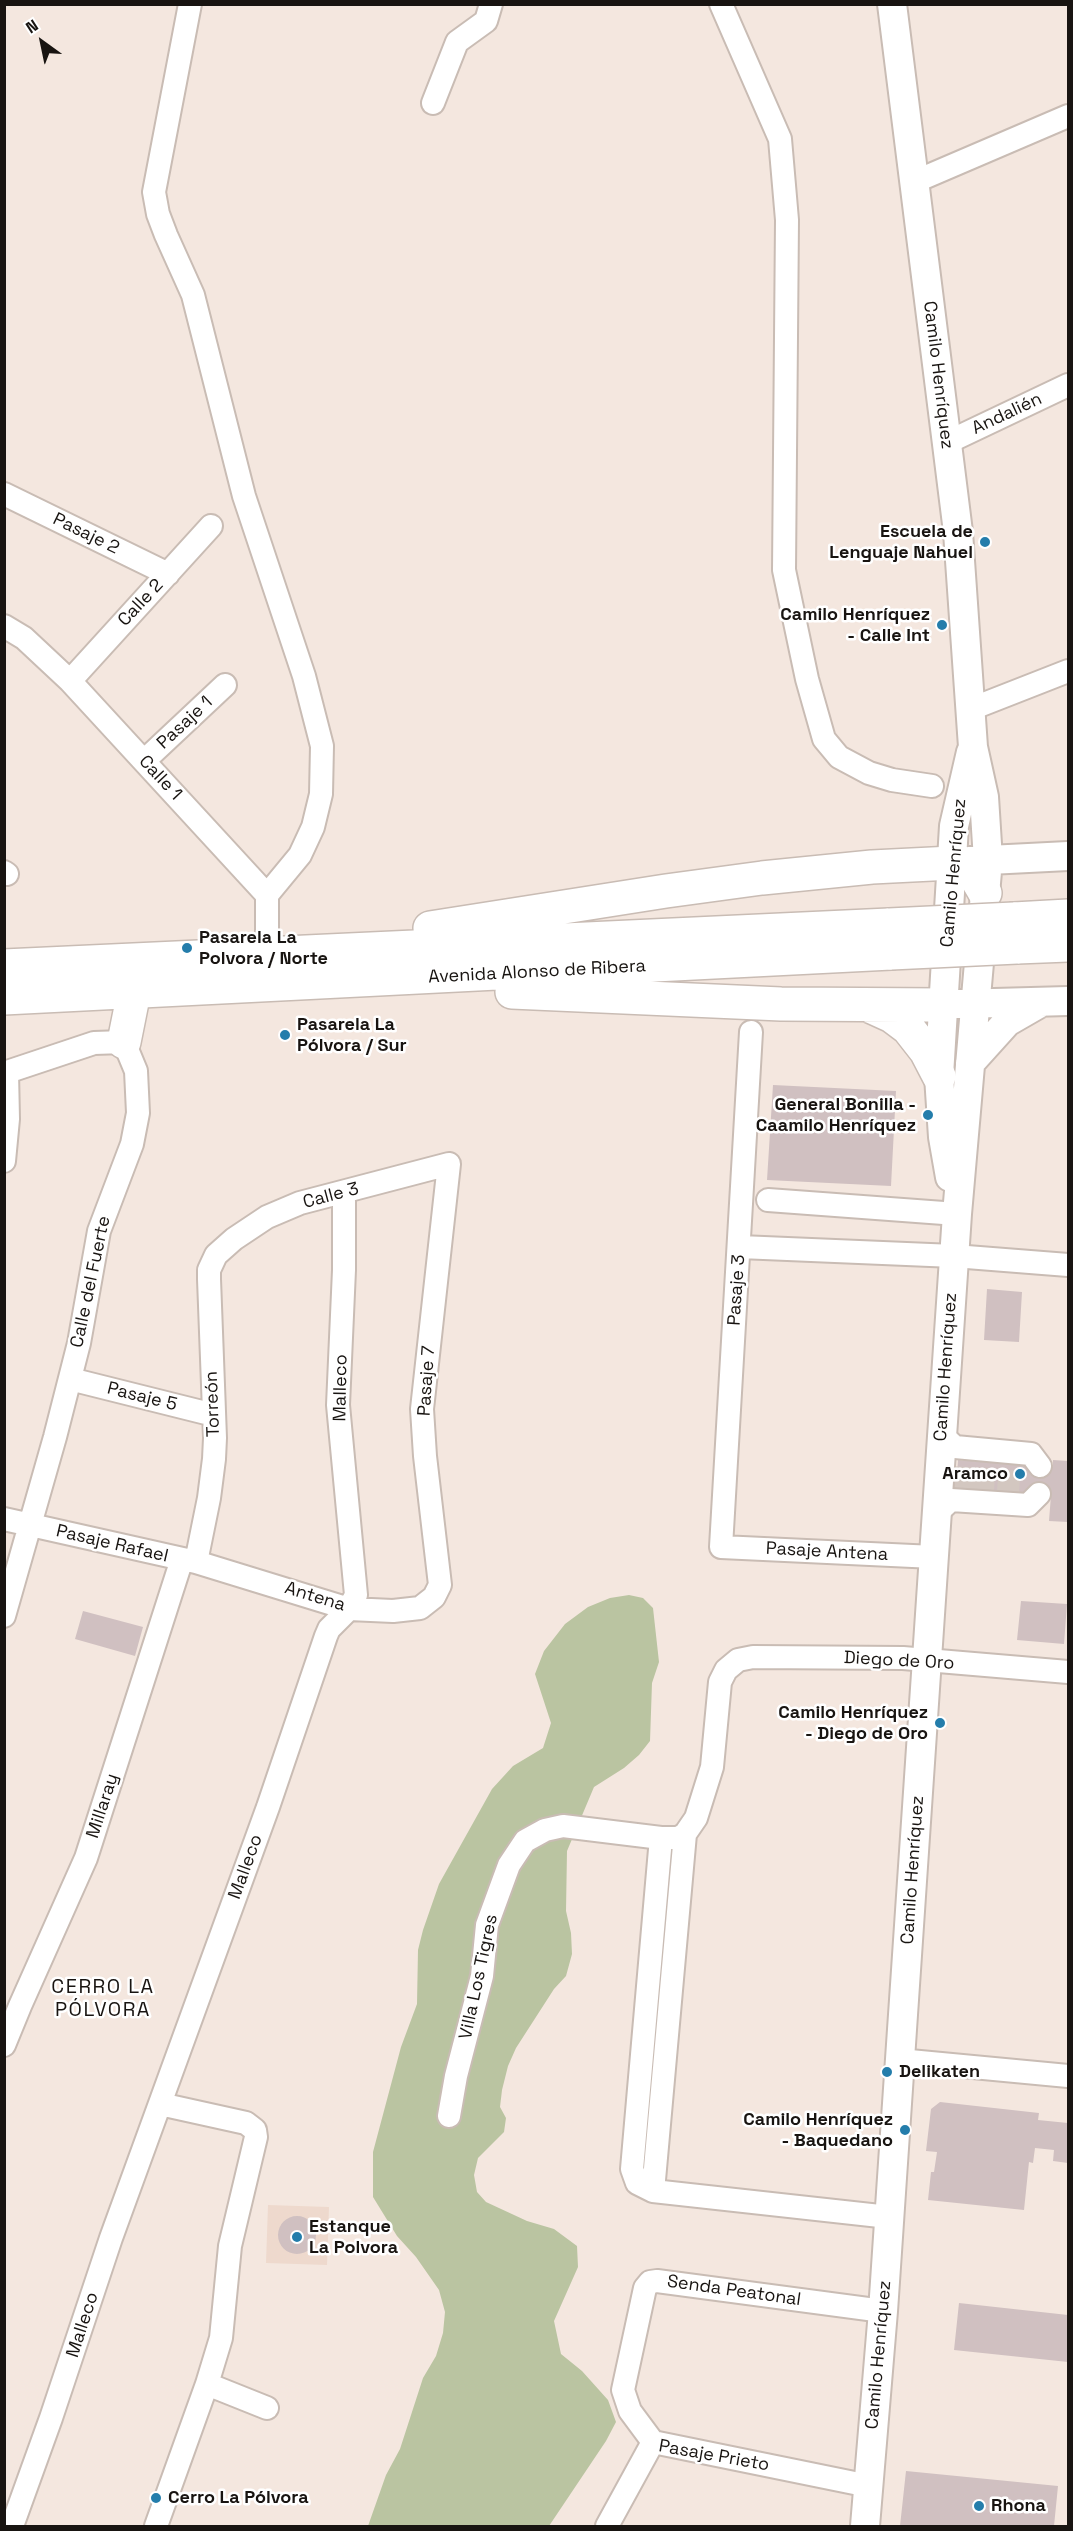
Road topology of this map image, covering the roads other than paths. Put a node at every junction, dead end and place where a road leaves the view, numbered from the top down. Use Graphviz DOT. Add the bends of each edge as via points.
graph roads {
  1 [pos="190,4"];
  2 [pos="491,4"];
  3 [pos="722,4"];
  4 [pos="892,4"];
  5 [pos="433,103"];
  6 [pos="1068,116"];
  7 [pos="914,182"];
  8 [pos="1068,385"];
  9 [pos="946,443"];
  10 [pos="4,494"];
  11 [pos="212,526"];
  12 [pos="168,574"];
  13 [pos="5,628"];
  14 [pos="1068,671"];
  15 [pos="70,681"];
  16 [pos="225,685"];
  17 [pos="971,709"];
  18 [pos="973,747"];
  19 [pos="144,761"];
  20 [pos="932,786"];
  21 [pos="1068,856"];
  22 [pos="988,860"];
  23 [pos="952,863"];
  24 [pos="985,893"];
  25 [pos="267,895"];
  26 [pos="1068,916"];
  27 [pos="1015,933"];
  28 [pos="890,939"];
  29 [pos="1068,945"];
  30 [pos="280,953"];
  31 [pos="4,966"];
  32 [pos="945,972"];
  33 [pos="318,984"];
  34 [pos="134,992"];
  35 [pos="4,998"];
  36 [pos="1055,1002"];
  37 [pos="975,1003"];
  38 [pos="865,1005"];
  39 [pos="943,1005"];
  40 [pos="751,1032"];
  41 [pos="124,1042"];
  42 [pos="970,1063"];
  43 [pos="6,1073"];
  44 [pos="939,1076"];
  45 [pos="4,1161"];
  46 [pos="449,1164"];
  47 [pos="344,1192"];
  48 [pos="768,1200"];
  49 [pos="957,1214"];
  50 [pos="740,1247"];
  51 [pos="223,1248"];
  52 [pos="954,1256"];
  53 [pos="1068,1265"];
  54 [pos="70,1379"];
  55 [pos="214,1416"];
  56 [pos="942,1435"];
  57 [pos="1040,1466"];
  58 [pos="1039,1494"];
  59 [pos="937,1513"];
  60 [pos="4,1519"];
  61 [pos="29,1525"];
  62 [pos="721,1547"];
  63 [pos="934,1557"];
  64 [pos="189,1561"];
  65 [pos="435,1597"];
  66 [pos="349,1609"];
  67 [pos="4,1616"];
  68 [pos="928,1660"];
  69 [pos="1068,1672"];
  70 [pos="685,1834"];
  71 [pos="661,1838"];
  72 [pos="4,2045"];
  73 [pos="899,2060"];
  74 [pos="1068,2076"];
  75 [pos="160,2104"];
  76 [pos="449,2116"];
  77 [pos="653,2191"];
  78 [pos="890,2217"];
  79 [pos="883,2311"];
  80 [pos="207,2384"];
  81 [pos="267,2408"];
  82 [pos="653,2442"];
  83 [pos="869,2486"];
  84 [pos="12,2526"];
  85 [pos="156,2526"];
  86 [pos="607,2526"];
  87 [pos="865,2526"];
  1 -- 25 [label="street" via="154,192 158,214 193,296 244,496 304,676 322,746 321,794 313,827 300,855"];
  2 -- 5 [label="street" via="486,21 457,42"];
  3 -- 20 [label="street" via="780,140 787,220 784,570 824,740 839,757 869,773"];
  4 -- 7 [label="main road, Camilo Henríquez"];
  6 -- 7 [label="street"];
  7 -- 9 [label="main road, Camilo Henríquez"];
  8 -- 9 [label="street, Andalién"];
  9 -- 17 [label="main road, Camilo Henríquez" via="960,553"];
  10 -- 12 [label="street, Pasaje 2"];
  11 -- 12 [label="street, Calle 2"];
  12 -- 15 [label="street, Calle 2"];
  13 -- 15 [label="street, Calle 1" via="24,638"];
  14 -- 17 [label="street"];
  15 -- 19 [label="street, Calle 1"];
  16 -- 19 [label="street, Pasaje 1"];
  17 -- 18 [label="main road, Camilo Henríquez"];
  18 -- 22 [label="main road, Camilo Henríquez" via="984,797"];
  18 -- 23 [label="main road, Camilo Henríquez" via="956,817"];
  19 -- 25 [label="street, Calle 1"];
  21 -- 22 [label="main road"];
  22 -- 23 [label="main road"];
  22 -- 24 [label="main road, Camilo Henríquez"];
  23 -- 24 [label="highway" via="974,874"];
  23 -- 30 [label="highway" via="872,867 677,889"];
  23 -- 32 [label="main road, Camilo Henríquez"];
  24 -- 37 [label="main road, Camilo Henríquez"];
  25 -- 30 [label="street"];
  26 -- 27 [label="highway, Avenida Alonso de Ribera"];
  27 -- 28 [label="highway, Avenida Alonso de Ribera, bridge"];
  27 -- 29 [label="highway, Avenida Alonso de Ribera"];
  28 -- 30 [label="highway, Avenida Alonso de Ribera"];
  28 -- 33 [label="highway, Avenida Alonso de Ribera"];
  30 -- 31 [label="highway, Avenida Alonso de Ribera"];
  32 -- 37 [label="main road" via="956,989"];
  32 -- 39 [label="main road, Camilo Henríquez"];
  33 -- 34 [label="highway, Avenida Alonso de Ribera"];
  33 -- 38 [label="highway"];
  34 -- 35 [label="highway, Avenida Alonso de Ribera"];
  34 -- 41 [label="highway"];
  36 -- 37 [label="main road"];
  36 -- 42 [label="main road" via="1007,1022"];
  37 -- 39 [label="main road"];
  37 -- 42 [label="main road, Camilo Henríquez"];
  38 -- 39 [label="highway"];
  38 -- 44 [label="highway" via="892,1016 908,1028"];
  39 -- 44 [label="main road, Camilo Henríquez"];
  40 -- 50 [label="street, Pasaje 3"];
  41 -- 43 [label="street" via="94,1043"];
  41 -- 54 [label="street, Calle del Fuerte" via="136,1071 137,1123 99,1231"];
  42 -- 49 [label="main road, Camilo Henríquez"];
  43 -- 45 [label="street" via="8,1119"];
  44 -- 49 [label="main road, Camilo Henríquez" via="943,1137"];
  46 -- 47 [label="street, Calle 3"];
  46 -- 65 [label="street, Pasaje 7" via="422,1409 440,1585"];
  47 -- 51 [label="street, Calle 3" via="300,1203 267,1217"];
  47 -- 66 [label="street, Malleco" via="338,1405 346,1509 357,1584"];
  48 -- 49 [label="street"];
  49 -- 52 [label="main road, Camilo Henríquez"];
  50 -- 52 [label="street"];
  50 -- 62 [label="street, Pasaje 3"];
  51 -- 55 [label="street, Torreón" via="212,1262 209,1279"];
  52 -- 53 [label="street"];
  52 -- 56 [label="main road, Camilo Henríquez"];
  54 -- 55 [label="street, Pasaje 5"];
  54 -- 61 [label="street, Calle del Fuerte"];
  55 -- 64 [label="street, Torreón" via="213,1468"];
  56 -- 57 [label="street" via="955,1447 976,1455 1011,1458 1031,1454"];
  56 -- 59 [label="main road, Camilo Henríquez"];
  58 -- 59 [label="street" via="1028,1505 1008,1498 973,1495 951,1500"];
  59 -- 63 [label="main road, Camilo Henríquez"];
  60 -- 61 [label="street, Pasaje Rafael"];
  61 -- 64 [label="street, Pasaje Rafael"];
  61 -- 67 [label="street, Calle del Fuerte"];
  62 -- 63 [label="street, Pasaje Antena"];
  63 -- 68 [label="main road, Camilo Henríquez"];
  64 -- 66 [label="street, Antena"];
  64 -- 72 [label="street, Millaray" via="86,1858"];
  65 -- 66 [label="street, Antena" via="420,1608"];
  66 -- 75 [label="street, Malleco" via="326,1636"];
  68 -- 69 [label="street, Diego de Oro"];
  68 -- 70 [label="street, Diego de Oro" via="753,1657 732,1664 719,1689 708,1784 696,1818"];
  68 -- 73 [label="main road, Camilo Henríquez"];
  70 -- 71 [label="street, Villa Los Tigres"];
  70 -- 77 [label="street"];
  71 -- 76 [label="street, Villa Los Tigres" via="563,1826 544,1830 525,1841 509,1865 487,1924 482,1976"];
  71 -- 77 [label="street" via="632,2169 637,2183"];
  73 -- 74 [label="street"];
  73 -- 78 [label="main road, Camilo Henríquez"];
  75 -- 80 [label="street" via="246,2123 255,2130 226,2270 221,2338"];
  75 -- 84 [label="street, Malleco"];
  77 -- 78 [label="street"];
  78 -- 79 [label="main road, Camilo Henríquez"];
  79 -- 82 [label="street, Senda Peatonal" via="650,2282 645,2288 623,2390 630,2411"];
  79 -- 83 [label="main road, Camilo Henríquez"];
  80 -- 81 [label="street"];
  80 -- 85 [label="street"];
  82 -- 83 [label="street, Pasaje Prieto"];
  82 -- 86 [label="street, Pasaje Prieto"];
  83 -- 87 [label="main road, Camilo Henríquez"];
}
